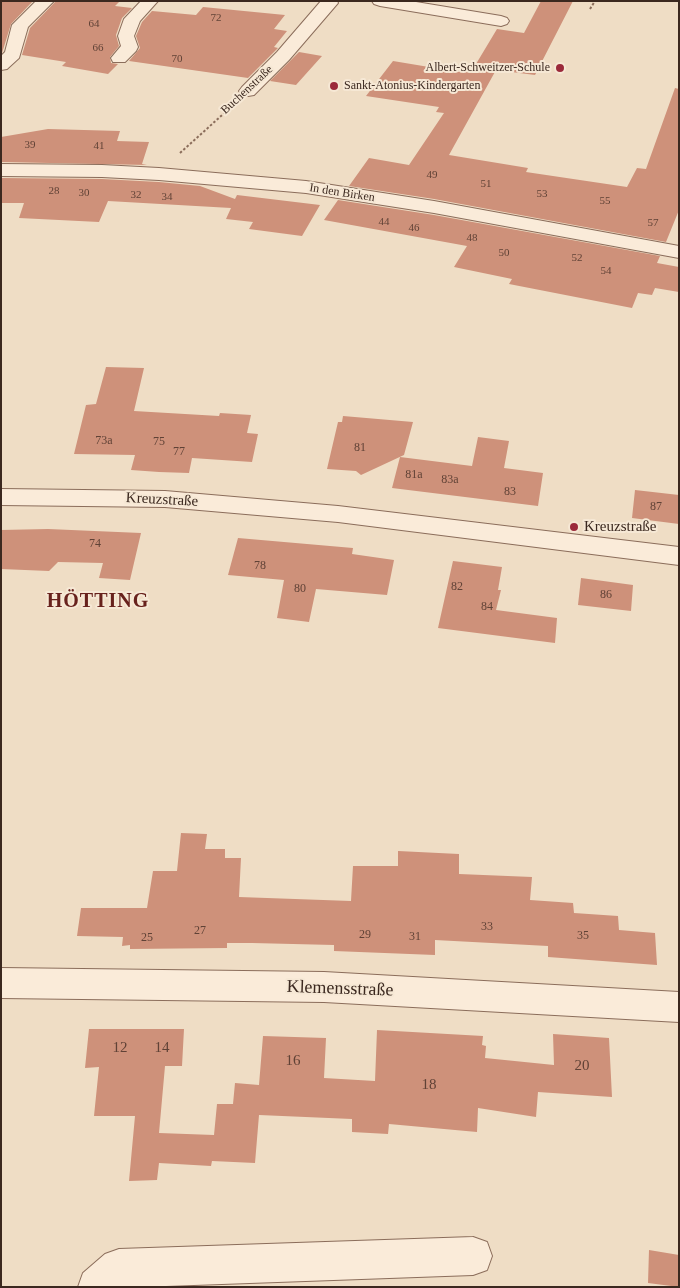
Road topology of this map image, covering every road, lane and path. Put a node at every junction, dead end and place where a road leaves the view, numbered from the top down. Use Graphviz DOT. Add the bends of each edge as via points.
graph roads {
  1 [pos="46,1"];
  2 [pos="150,1"];
  3 [pos="316,1"];
  4 [pos="329,1"];
  5 [pos="380,1"];
  6 [pos="595,1"];
  7 [pos="590,9"];
  8 [pos="501,21"];
  9 [pos="292,28"];
  10 [pos="119,58"];
  11 [pos="1,65"];
  12 [pos="248,91"];
  13 [pos="1,170"];
  14 [pos="159,174"];
  15 [pos="679,252"];
  16 [pos="1,497"];
  17 [pos="679,556"];
  18 [pos="1,983"];
  19 [pos="679,1008"];
  20 [pos="474,1256"];
  21 [pos="97,1287"];
  1 -- 11 [label="street" via="20,25 12,54"];
  2 -- 10 [label="street" via="132,19 126,36 130,47"];
  3 -- 9 [label="street"];
  4 -- 12 [label="street, Buchenstraße" via="283,56"];
  5 -- 8 [label="street"];
  6 -- 7 [label="path"];
  12 -- 14 [label="path, Buchenstraße"];
  13 -- 14 [label="street, In den Birken"];
  14 -- 15 [label="street, In den Birken" via="306,187"];
  16 -- 17 [label="street, Kreuzstraße" via="165,498 338,514"];
  18 -- 19 [label="street, Klemensstraße" via="324,987"];
  20 -- 21 [label="street" via="119,1268"];
}
